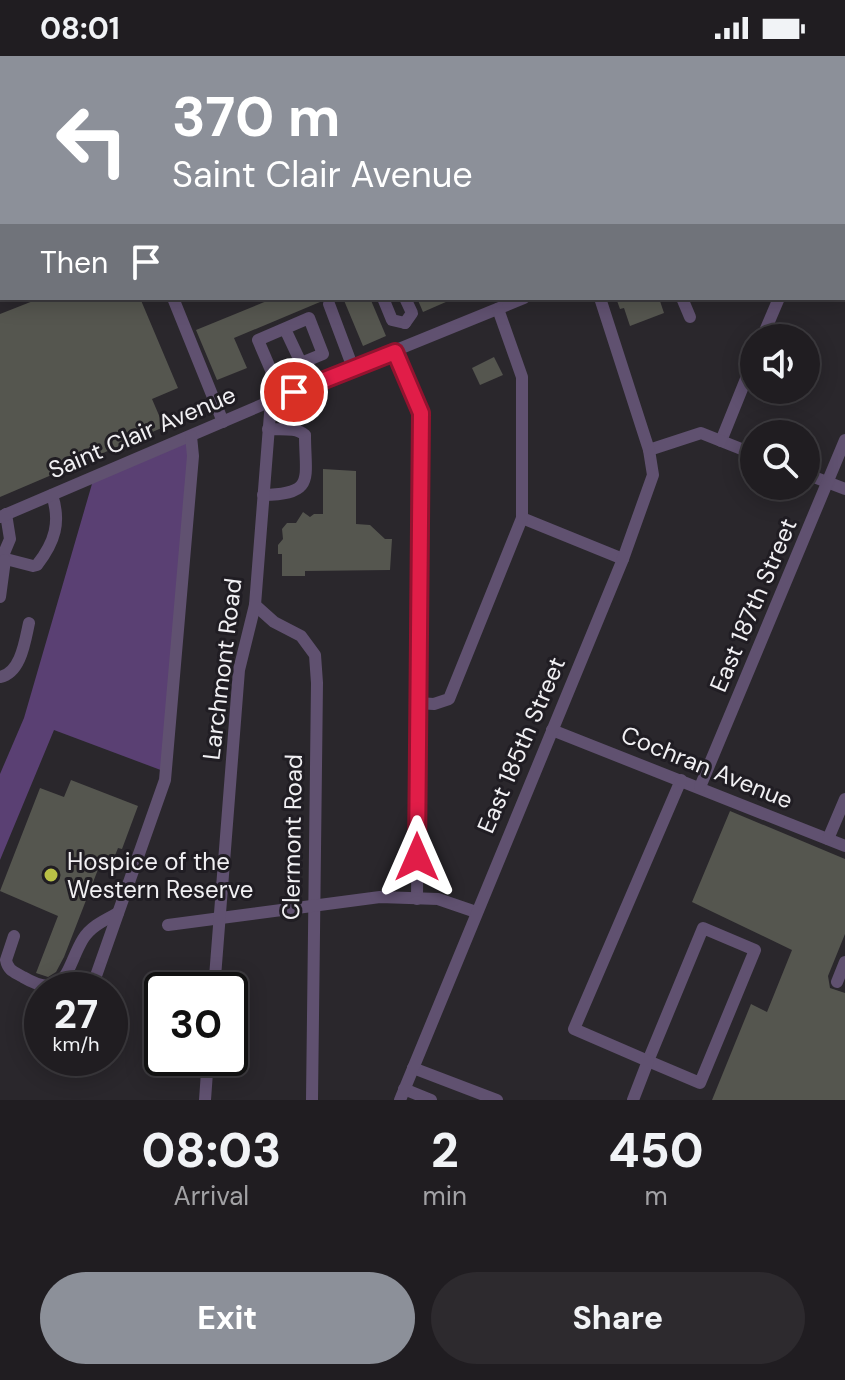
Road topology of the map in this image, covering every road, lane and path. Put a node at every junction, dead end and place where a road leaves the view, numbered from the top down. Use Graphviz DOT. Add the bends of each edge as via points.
graph roads {
  1 [pos="174,300"];
  2 [pos="384,300"];
  3 [pos="406,300"];
  4 [pos="519,300"];
  5 [pos="601,300"];
  6 [pos="683,300"];
  7 [pos="778,300"];
  8 [pos="329,304"];
  9 [pos="498,309"];
  10 [pos="690,317"];
  11 [pos="405,323"];
  12 [pos="768,324"];
  13 [pos="285,329"];
  14 [pos="413,345"];
  15 [pos="395,352"];
  16 [pos="301,363"];
  17 [pos="353,368"];
  18 [pos="311,385"];
  19 [pos="740,394"];
  20 [pos="271,401"];
  21 [pos="223,422"];
  22 [pos="268,429"];
  23 [pos="191,436"];
  24 [pos="845,440"];
  25 [pos="721,441"];
  26 [pos="740,448"];
  27 [pos="649,450"];
  28 [pos="820,479"];
  29 [pos="828,482"];
  30 [pos="845,489"];
  31 [pos="52,495"];
  32 [pos="263,495"];
  33 [pos="3,515"];
  34 [pos="522,518"];
  35 [pos="2,559"];
  36 [pos="623,559"];
  37 [pos="0,597"];
  38 [pos="255,605"];
  39 [pos="29,623"];
  40 [pos="0,677"];
  41 [pos="417,703"];
  42 [pos="552,730"];
  43 [pos="681,780"];
  44 [pos="700,787"];
  45 [pos="845,799"];
  46 [pos="828,839"];
  47 [pos="845,846"];
  48 [pos="417,899"];
  49 [pos="313,905"];
  50 [pos="476,912"];
  51 [pos="118,913"];
  52 [pos="220,918"];
  53 [pos="168,925"];
  54 [pos="14,936"];
  55 [pos="845,962"];
  56 [pos="97,972"];
  57 [pos="216,972"];
  58 [pos="837,982"];
  59 [pos="648,1061"];
  60 [pos="413,1068"];
  61 [pos="207,1076"];
  62 [pos="402,1095"];
  63 [pos="205,1100"];
  64 [pos="312,1100"];
  65 [pos="431,1100"];
  66 [pos="497,1100"];
  67 [pos="633,1100"];
  1 -- 21 [label="street"];
  2 -- 11 [label="street" via="392,320"];
  3 -- 11 [label="street" via="412,313"];
  4 -- 9 [label="street, Saint Clair Avenue"];
  5 -- 27 [label="street, East 185th Street"];
  6 -- 10 [label="street"];
  7 -- 12 [label="street"];
  8 -- 17 [label="street"];
  9 -- 14 [label="street, Saint Clair Avenue"];
  9 -- 34 [label="street" via="522,377"];
  11 -- 14 [label="street"];
  13 -- 16 [label="street"];
  13 -- 16 [label="street" via="309,318 323,354"];
  13 -- 16 [label="street" via="258,340 273,375"];
  14 -- 15 [label="street, Saint Clair Avenue"];
  15 -- 17 [label="street, Saint Clair Avenue"];
  15 -- 41 [label="street" via="421,413"];
  16 -- 18 [label="street"];
  17 -- 18 [label="street, Saint Clair Avenue"];
  18 -- 20 [label="street, Saint Clair Avenue"];
  19 -- 25 [label="street"];
  20 -- 21 [label="street, Saint Clair Avenue"];
  20 -- 22 [label="street, Larchmont Road"];
  21 -- 23 [label="street, Saint Clair Avenue"];
  22 -- 32 [label="street, Larchmont Road"];
  22 -- 32 [label="street" via="305,435 304,483 288,495"];
  23 -- 31 [label="street, Saint Clair Avenue"];
  23 -- 51 [label="street" via="165,780"];
  24 -- 29 [label="street, East 187th Street"];
  25 -- 26 [label="street"];
  25 -- 27 [label="street" via="701,433"];
  27 -- 36 [label="street, East 185th Street" via="653,475"];
  28 -- 29 [label="street"];
  29 -- 30 [label="street"];
  29 -- 44 [label="street, East 187th Street"];
  31 -- 33 [label="street, Saint Clair Avenue"];
  31 -- 35 [label="street" via="58,521 41,560 33,566"];
  32 -- 38 [label="street, Larchmont Road"];
  33 -- 35 [label="street" via="10,539"];
  34 -- 36 [label="street"];
  34 -- 41 [label="street" via="449,699"];
  35 -- 37 [label="street"];
  36 -- 42 [label="street, East 185th Street"];
  38 -- 49 [label="street, Clermont Road" via="301,636 315,655"];
  38 -- 52 [label="street, Larchmont Road" via="239,670"];
  39 -- 40 [label="street" via="17,663 10,674"];
  41 -- 48 [label="street"];
  42 -- 43 [label="street, Cochran Avenue"];
  42 -- 50 [label="street, East 185th Street"];
  43 -- 44 [label="street, Cochran Avenue"];
  43 -- 59 [label="street" via="574,1029"];
  44 -- 46 [label="street, Cochran Avenue"];
  45 -- 46 [label="street"];
  46 -- 47 [label="street, Cochran Avenue"];
  48 -- 49 [label="street" via="380,897"];
  48 -- 50 [label="street" via="438,899"];
  49 -- 52 [label="street"];
  49 -- 64 [label="street, Clermont Road"];
  50 -- 60 [label="street, East 185th Street"];
  51 -- 54 [label="street" via="83,938 67,976 53,986 36,984 7,967"];
  51 -- 56 [label="street"];
  52 -- 53 [label="street"];
  52 -- 57 [label="street, Larchmont Road"];
  55 -- 58 [label="street"];
  59 -- 59 [label="street" via="703,928 755,950 700,1083"];
  59 -- 67 [label="street"];
  60 -- 62 [label="street, East 185th Street"];
  60 -- 66 [label="street"];
  61 -- 63 [label="street"];
  62 -- 65 [label="street"];
}
